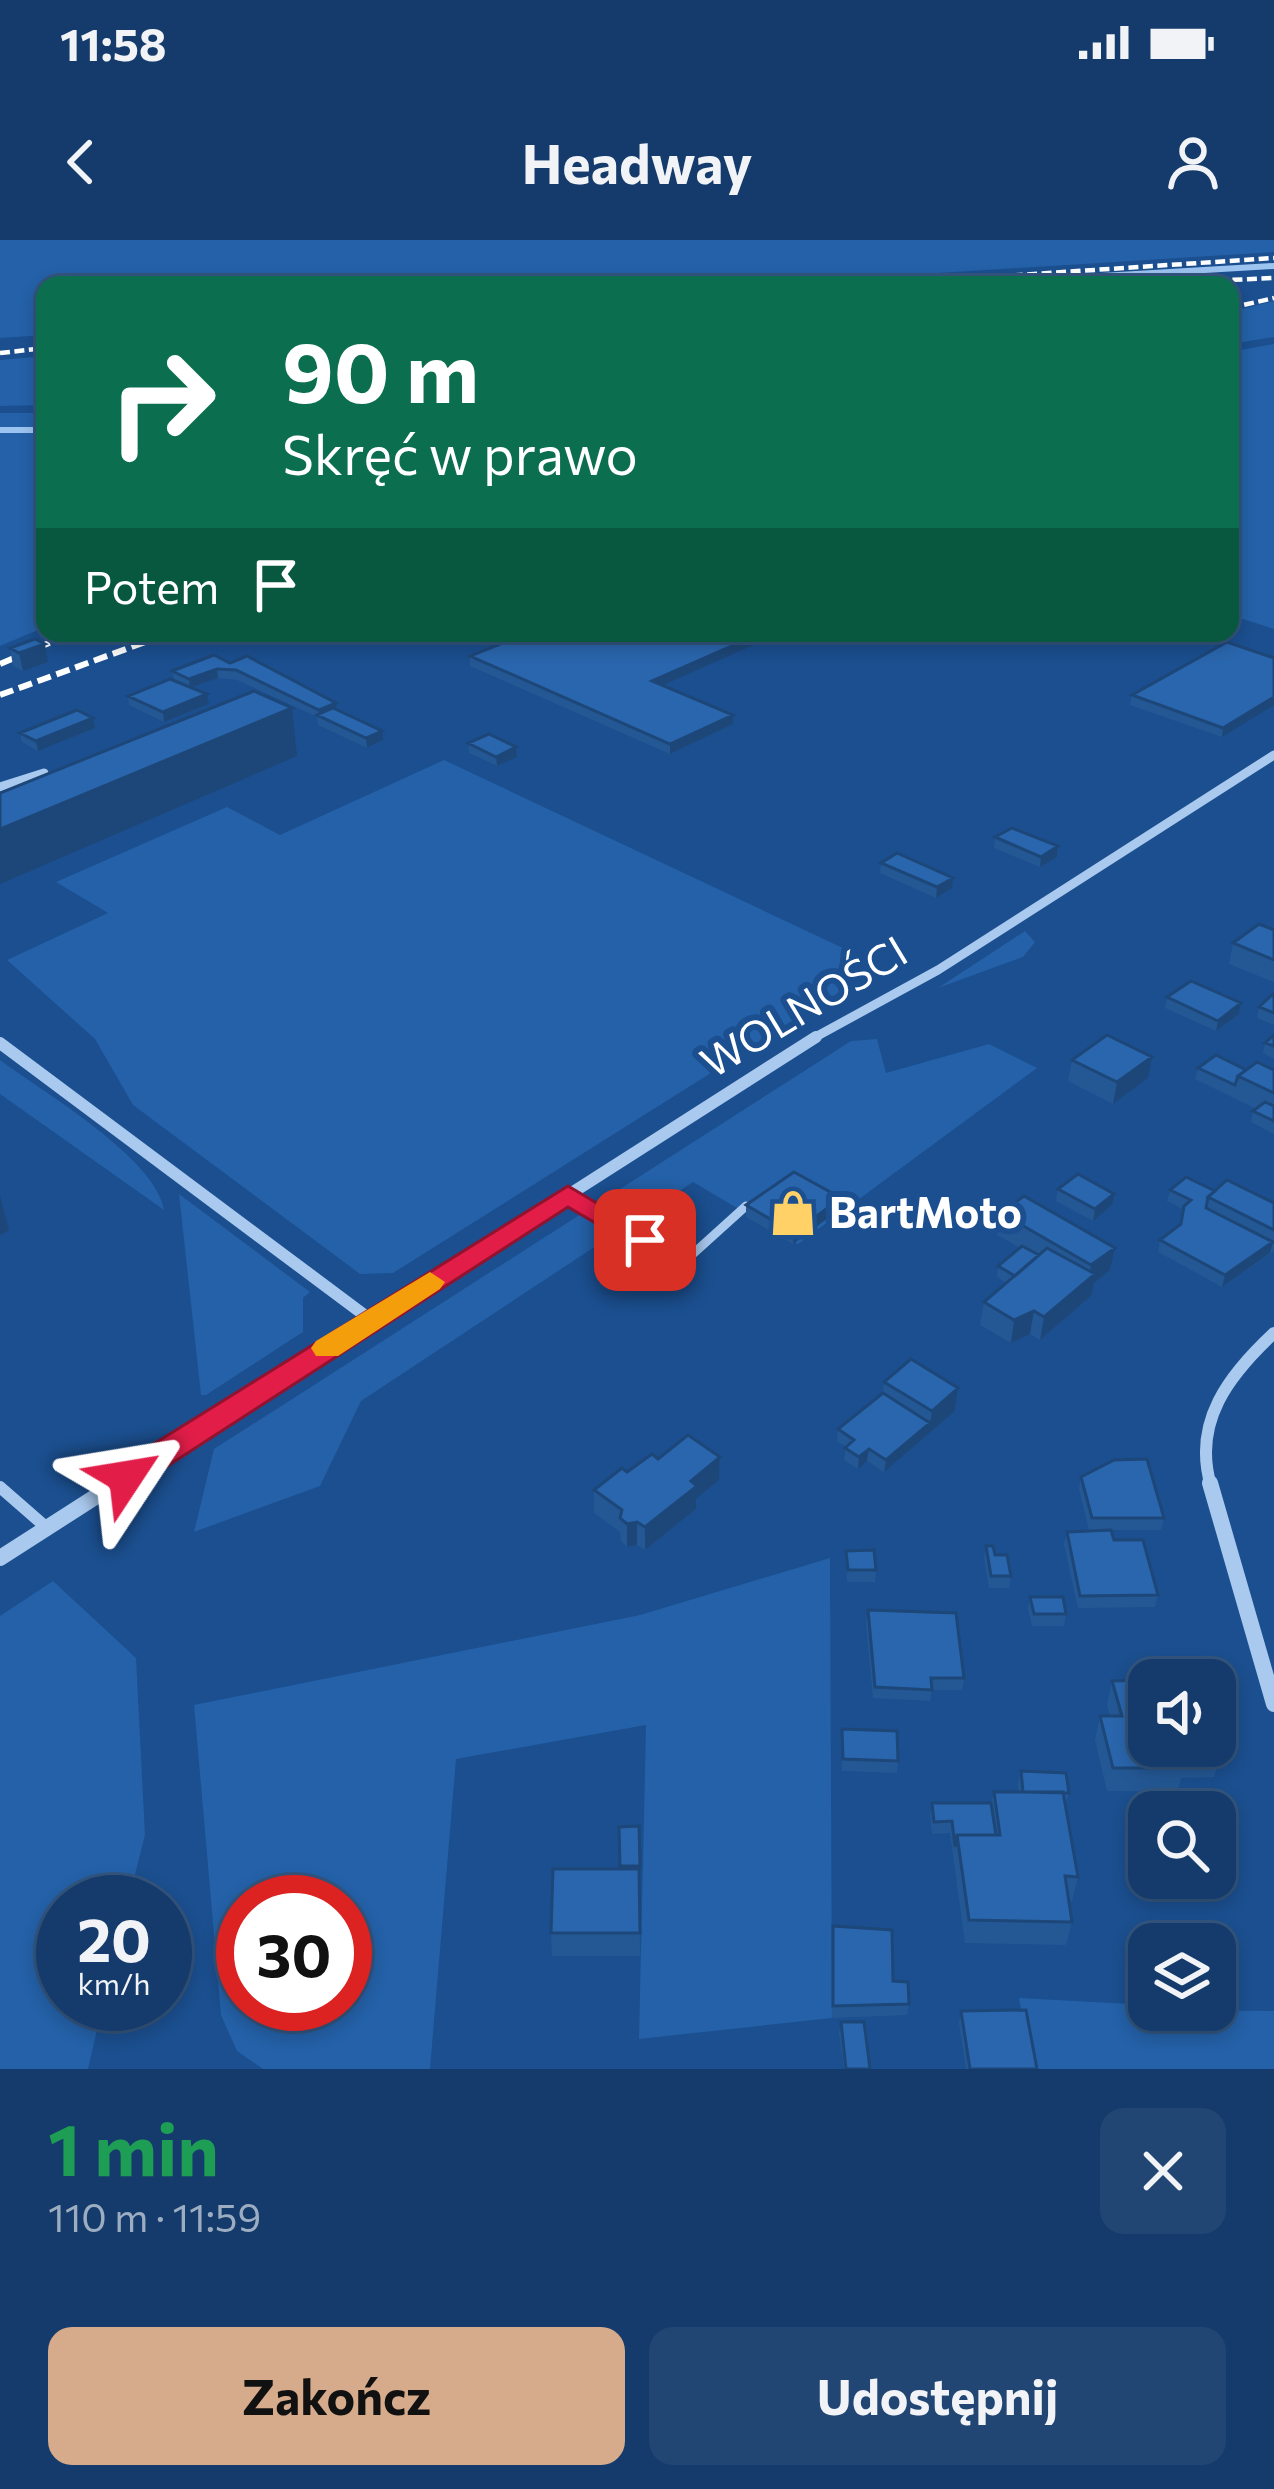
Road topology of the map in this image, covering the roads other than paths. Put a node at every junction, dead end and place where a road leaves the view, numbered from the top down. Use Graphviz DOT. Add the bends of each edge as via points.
graph roads {
  1 [pos="1274,755"];
  2 [pos="44,773"];
  3 [pos="0,787"];
  4 [pos="0,1042"];
  5 [pos="568,1195"];
  6 [pos="746,1206"];
  7 [pos="371,1320"];
  8 [pos="1274,1333"];
  9 [pos="0,1487"];
  10 [pos="47,1528"];
  11 [pos="0,1558"];
  12 [pos="1274,1704"];
  1 -- 5 [label="street, WOLNOŚCI"];
  2 -- 3 [label="street"];
  4 -- 7 [label="street"];
  5 -- 6 [label="lane" via="684,1262"];
  5 -- 7 [label="street, WOLNOŚCI"];
  7 -- 10 [label="street, WOLNOŚCI"];
  8 -- 12 [label="street" via="1231,1374 1203,1426 1203,1460"];
  9 -- 10 [label="lane"];
  10 -- 11 [label="street, WOLNOŚCI"];
}
